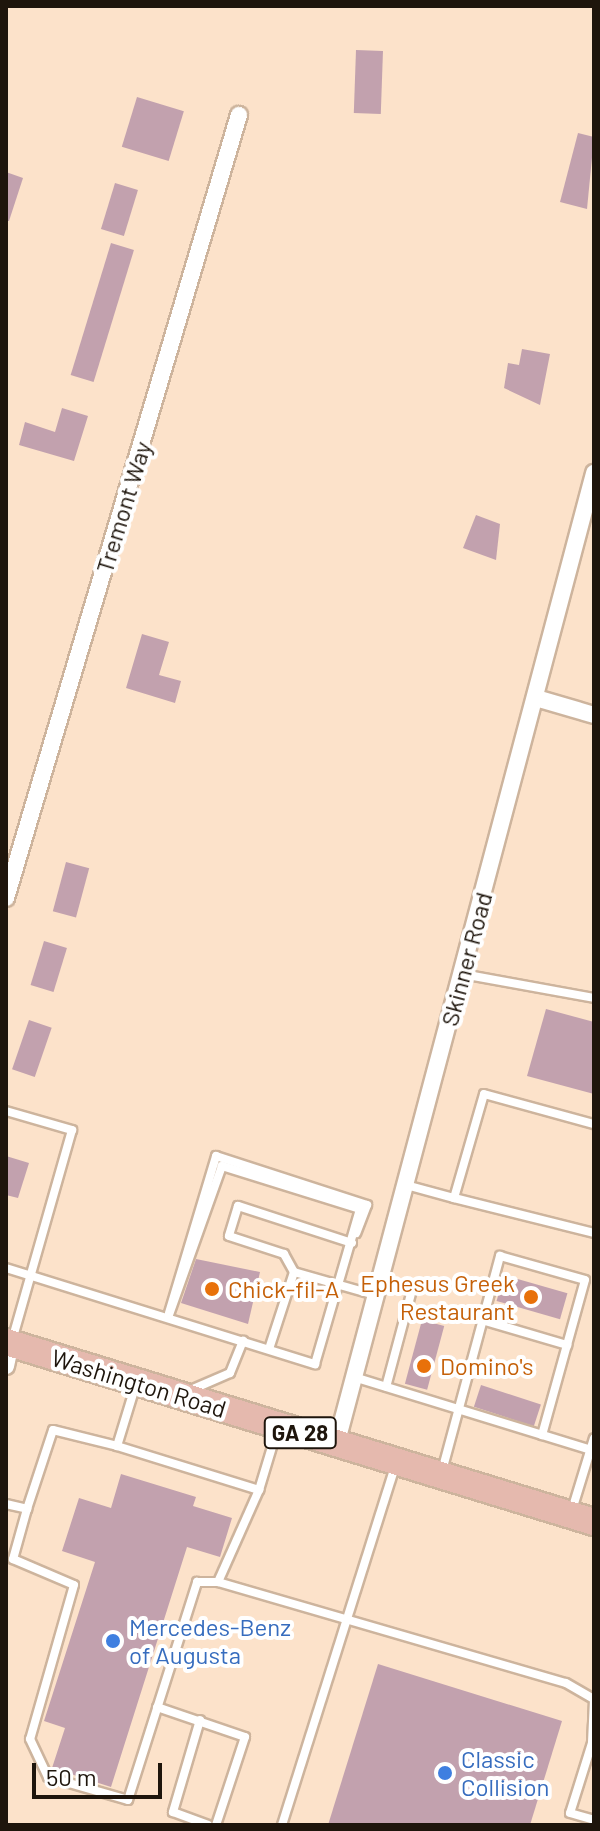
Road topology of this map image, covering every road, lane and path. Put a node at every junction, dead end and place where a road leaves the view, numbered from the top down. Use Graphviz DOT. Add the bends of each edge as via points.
graph roads {
  1 [pos="239,115"];
  2 [pos="594,473"];
  3 [pos="536,698"];
  4 [pos="594,715"];
  5 [pos="6,898"];
  6 [pos="462,974"];
  7 [pos="594,998"];
  8 [pos="6,1111"];
  9 [pos="594,1124"];
  10 [pos="406,1185"];
  11 [pos="454,1198"];
  12 [pos="594,1233"];
  13 [pos="352,1243"];
  14 [pos="6,1268"];
  15 [pos="294,1272"];
  16 [pos="30,1275"];
  17 [pos="340,1286"];
  18 [pos="378,1287"];
  19 [pos="168,1318"];
  20 [pos="482,1320"];
  21 [pos="243,1341"];
  22 [pos="567,1345"];
  23 [pos="269,1349"];
  24 [pos="8,1350"];
  25 [pos="354,1377"];
  26 [pos="140,1384"];
  27 [pos="386,1387"];
  28 [pos="457,1408"];
  29 [pos="278,1427"];
  30 [pos="542,1435"];
  31 [pos="594,1438"];
  32 [pos="336,1445"];
  33 [pos="117,1446"];
  34 [pos="591,1450"];
  35 [pos="397,1463"];
  36 [pos="441,1476"];
  37 [pos="259,1490"];
  38 [pos="6,1504"];
  39 [pos="27,1509"];
  40 [pos="582,1519"];
  41 [pos="218,1582"];
  42 [pos="346,1623"];
  43 [pos="594,1699"];
  44 [pos="157,1707"];
  45 [pos="200,1720"];
  46 [pos="594,1820"];
  47 [pos="208,1825"];
  48 [pos="216,1825"];
  49 [pos="282,1825"];
  1 -- 5 [label="street, Tremont Way"];
  2 -- 3 [label="street, Skinner Road"];
  3 -- 4 [label="street"];
  3 -- 6 [label="street, Skinner Road"];
  6 -- 7 [label="lane"];
  6 -- 10 [label="street, Skinner Road"];
  8 -- 16 [label="lane" via="72,1130"];
  9 -- 11 [label="lane" via="484,1094"];
  10 -- 11 [label="lane"];
  10 -- 18 [label="street, Skinner Road"];
  11 -- 12 [label="lane"];
  13 -- 15 [label="lane" via="238,1206 229,1236 284,1254"];
  13 -- 17 [label="lane"];
  13 -- 19 [label="lane" via="360,1209 222,1166"];
  14 -- 16 [label="lane"];
  15 -- 17 [label="lane"];
  15 -- 23 [label="lane"];
  16 -- 19 [label="lane"];
  16 -- 24 [label="lane"];
  17 -- 18 [label="lane"];
  17 -- 23 [label="lane" via="315,1364"];
  18 -- 25 [label="street, Skinner Road"];
  18 -- 27 [label="lane" via="412,1290"];
  19 -- 21 [label="lane"];
  20 -- 22 [label="lane"];
  20 -- 22 [label="lane" via="500,1256 585,1280"];
  20 -- 28 [label="lane"];
  21 -- 23 [label="lane"];
  21 -- 26 [label="lane" via="230,1373 217,1382 183,1389"];
  22 -- 30 [label="lane"];
  24 -- 26 [label="main road, Washington Road / GA 28"];
  25 -- 27 [label="lane"];
  25 -- 32 [label="street, Skinner Road"];
  26 -- 29 [label="main road, Washington Road / GA 28"];
  26 -- 33 [label="lane"];
  27 -- 28 [label="lane"];
  28 -- 30 [label="lane"];
  28 -- 36 [label="lane"];
  29 -- 32 [label="main road, Washington Road / GA 28"];
  29 -- 37 [label="lane"];
  30 -- 34 [label="lane"];
  31 -- 34 [label="lane"];
  32 -- 35 [label="main road, Washington Road / GA 28"];
  33 -- 37 [label="lane"];
  33 -- 39 [label="lane" via="53,1430"];
  34 -- 40 [label="lane"];
  35 -- 36 [label="main road, Washington Road / GA 28"];
  35 -- 42 [label="lane"];
  36 -- 40 [label="main road, Washington Road / GA 28"];
  37 -- 41 [label="lane"];
  38 -- 39 [label="lane"];
  39 -- 44 [label="lane" via="13,1559 74,1585 30,1733 48,1777 128,1800"];
  41 -- 42 [label="lane"];
  41 -- 44 [label="lane" via="197,1582"];
  42 -- 43 [label="lane" via="566,1683"];
  42 -- 49 [label="lane"];
  43 -- 46 [label="lane" via="592,1743 570,1813"];
  44 -- 45 [label="lane"];
  45 -- 47 [label="lane" via="173,1812"];
  45 -- 48 [label="lane" via="245,1737"];
}
